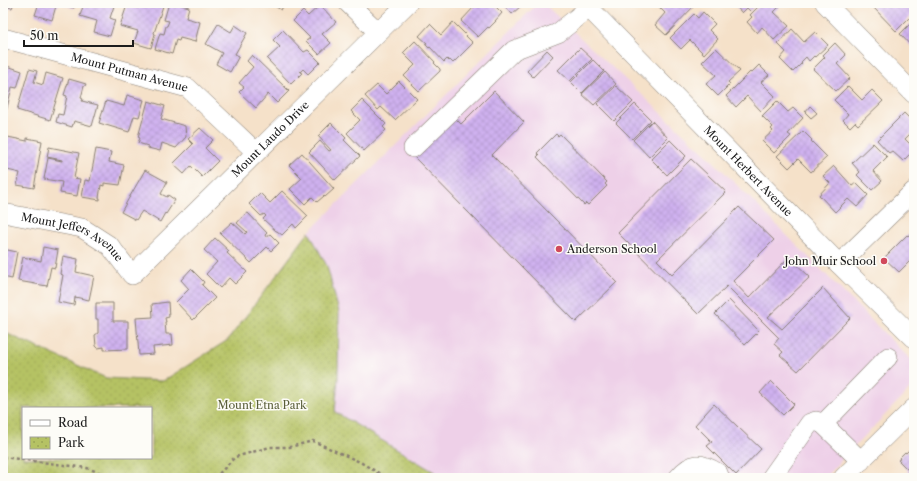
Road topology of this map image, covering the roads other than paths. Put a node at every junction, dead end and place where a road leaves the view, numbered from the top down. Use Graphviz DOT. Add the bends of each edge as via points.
graph roads {
  1 [pos="348,3"];
  2 [pos="408,3"];
  3 [pos="825,3"];
  4 [pos="586,5"];
  5 [pos="378,32"];
  6 [pos="3,38"];
  7 [pos="914,94"];
  8 [pos="413,148"];
  9 [pos="256,152"];
  10 [pos="914,191"];
  11 [pos="3,213"];
  12 [pos="839,264"];
  13 [pos="132,275"];
  14 [pos="914,338"];
  15 [pos="888,358"];
  16 [pos="914,408"];
  17 [pos="823,424"];
  18 [pos="860,461"];
  19 [pos="678,478"];
  20 [pos="720,478"];
  21 [pos="771,478"];
  22 [pos="843,478"];
  1 -- 5 [label="street"];
  2 -- 5 [label="street, Mount Laudo Drive"];
  3 -- 7 [label="street"];
  4 -- 8 [label="street" via="558,33 514,50"];
  4 -- 12 [label="street, Mount Herbert Avenue"];
  5 -- 9 [label="street, Mount Laudo Drive"];
  6 -- 9 [label="street, Mount Putman Avenue" via="188,88"];
  9 -- 13 [label="street, Mount Laudo Drive"];
  10 -- 12 [label="street"];
  11 -- 13 [label="street, Mount Jeffers Avenue" via="82,228 110,246"];
  12 -- 14 [label="street, Mount Herbert Avenue"];
  15 -- 17 [label="street"];
  16 -- 18 [label="street"];
  17 -- 18 [label="street"];
  17 -- 21 [label="street" via="816,421 810,423"];
  18 -- 22 [label="street"];
  19 -- 20 [label="street" via="691,466 699,464 710,467"];
}
